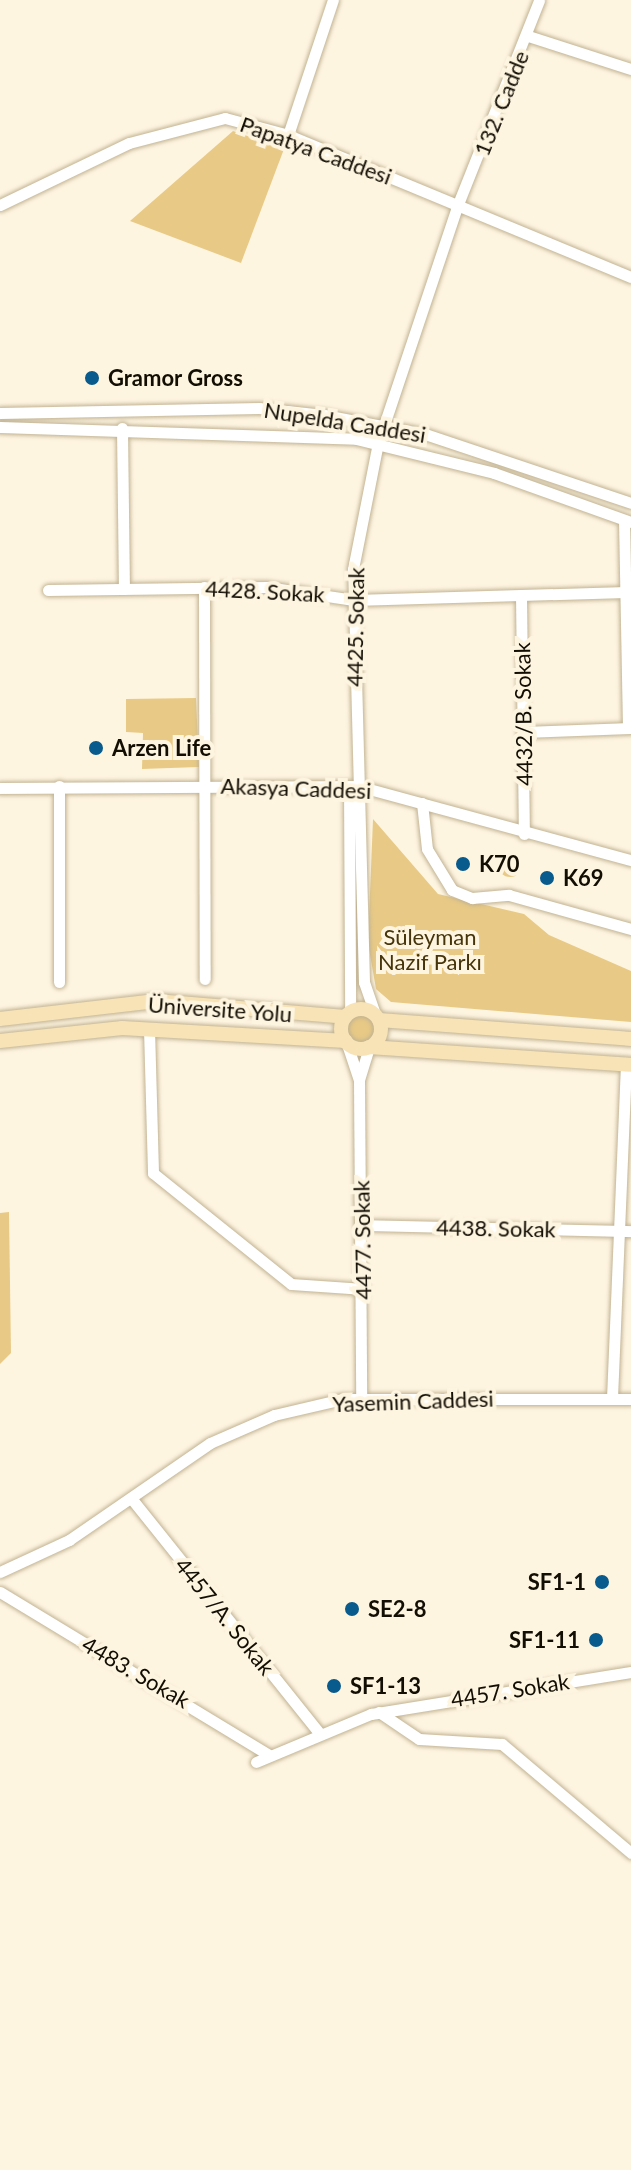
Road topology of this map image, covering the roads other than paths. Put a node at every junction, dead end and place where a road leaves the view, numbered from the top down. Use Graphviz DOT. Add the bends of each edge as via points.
graph roads {
  1 [pos="333,0"];
  2 [pos="539,0"];
  3 [pos="528,36"];
  4 [pos="631,69"];
  5 [pos="288,135"];
  6 [pos="458,204"];
  7 [pos="0,205"];
  8 [pos="631,277"];
  9 [pos="0,413"];
  10 [pos="383,426"];
  11 [pos="0,427"];
  12 [pos="122,428"];
  13 [pos="378,443"];
  14 [pos="631,503"];
  15 [pos="628,521"];
  16 [pos="204,587"];
  17 [pos="124,589"];
  18 [pos="48,590"];
  19 [pos="626,592"];
  20 [pos="521,595"];
  21 [pos="354,600"];
  22 [pos="629,728"];
  23 [pos="523,732"];
  24 [pos="205,785"];
  25 [pos="59,786"];
  26 [pos="354,786"];
  27 [pos="0,788"];
  28 [pos="422,803"];
  29 [pos="524,834"];
  30 [pos="631,860"];
  31 [pos="631,929"];
  32 [pos="205,979"];
  33 [pos="59,982"];
  34 [pos="347,1014"];
  35 [pos="377,1017"];
  36 [pos="0,1019"];
  37 [pos="149,1029"];
  38 [pos="631,1039"];
  39 [pos="0,1041"];
  40 [pos="346,1041"];
  41 [pos="369,1047"];
  42 [pos="628,1065"];
  43 [pos="359,1080"];
  44 [pos="362,1225"];
  45 [pos="616,1231"];
  46 [pos="631,1231"];
  47 [pos="364,1289"];
  48 [pos="612,1398"];
  49 [pos="361,1399"];
  50 [pos="631,1399"];
  51 [pos="131,1498"];
  52 [pos="0,1572"];
  53 [pos="0,1592"];
  54 [pos="631,1672"];
  55 [pos="379,1712"];
  56 [pos="320,1734"];
  57 [pos="269,1755"];
  58 [pos="256,1762"];
  59 [pos="631,1853"];
  1 -- 5 [label="street"];
  2 -- 3 [label="street, 132. Cadde"];
  3 -- 4 [label="street"];
  3 -- 6 [label="street, 132. Cadde"];
  5 -- 6 [label="street, Papatya Caddesi"];
  5 -- 7 [label="street, Papatya Caddesi" via="225,118 178,125"];
  6 -- 8 [label="street, Papatya Caddesi"];
  6 -- 10 [label="street, 4425. Sokak"];
  9 -- 10 [label="street, Nupelda Caddesi" via="259,408"];
  10 -- 13 [label="street, 4425. Sokak"];
  10 -- 14 [label="street, Nupelda Caddesi" via="488,452"];
  11 -- 12 [label="street, Nupelda Caddesi"];
  12 -- 13 [label="street, Nupelda Caddesi" via="287,432"];
  12 -- 17 [label="street"];
  13 -- 15 [label="street, Nupelda Caddesi" via="494,473"];
  13 -- 21 [label="street, 4425. Sokak"];
  15 -- 19 [label="street"];
  16 -- 17 [label="street, 4428. Sokak"];
  16 -- 21 [label="street, 4428. Sokak" via="323,590"];
  16 -- 24 [label="street"];
  17 -- 18 [label="street, 4428. Sokak"];
  19 -- 20 [label="street, 4428. Sokak"];
  19 -- 22 [label="street"];
  20 -- 21 [label="street, 4428. Sokak"];
  20 -- 23 [label="street, 4432/B. Sokak"];
  21 -- 26 [label="street, 4425. Sokak"];
  22 -- 23 [label="street"];
  23 -- 29 [label="street, 4432/B. Sokak"];
  24 -- 25 [label="street, Akasya Caddesi"];
  24 -- 26 [label="street, Akasya Caddesi"];
  24 -- 32 [label="street"];
  25 -- 27 [label="street, Akasya Caddesi"];
  25 -- 33 [label="street"];
  26 -- 28 [label="street, Akasya Caddesi"];
  26 -- 34 [label="street"];
  26 -- 35 [label="street, 4425. Sokak" via="364,982"];
  28 -- 29 [label="street, Akasya Caddesi"];
  28 -- 31 [label="street" via="427,849 452,890 472,898 509,895"];
  29 -- 30 [label="street, Akasya Caddesi"];
  34 -- 35 [label="main road, Üniversite Yolu"];
  34 -- 36 [label="main road, Üniversite Yolu" via="156,1001"];
  34 -- 40 [label="main road"];
  35 -- 38 [label="main road"];
  35 -- 41 [label="main road" via="379,1039"];
  37 -- 39 [label="main road"];
  37 -- 40 [label="main road"];
  37 -- 47 [label="street" via="153,1173 291,1284"];
  40 -- 41 [label="main road"];
  40 -- 43 [label="street"];
  41 -- 42 [label="main road"];
  41 -- 43 [label="street"];
  42 -- 45 [label="street"];
  43 -- 44 [label="street, 4477. Sokak"];
  44 -- 45 [label="street, 4438. Sokak"];
  44 -- 47 [label="street, 4477. Sokak"];
  45 -- 46 [label="street, 4438. Sokak"];
  45 -- 48 [label="street"];
  47 -- 49 [label="street, 4477. Sokak"];
  48 -- 49 [label="street, Yasemin Caddesi"];
  48 -- 50 [label="street, Yasemin Caddesi"];
  49 -- 51 [label="street, Yasemin Caddesi" via="274,1415 210,1443"];
  51 -- 52 [label="street, Yasemin Caddesi" via="69,1540"];
  51 -- 56 [label="street, 4457/A. Sokak"];
  53 -- 57 [label="street, 4483. Sokak"];
  54 -- 55 [label="street, 4457. Sokak"];
  55 -- 56 [label="street, 4457. Sokak"];
  55 -- 59 [label="street" via="419,1739 472,1736 502,1744"];
  56 -- 57 [label="street, 4457. Sokak"];
  57 -- 58 [label="street, 4457. Sokak"];
}
